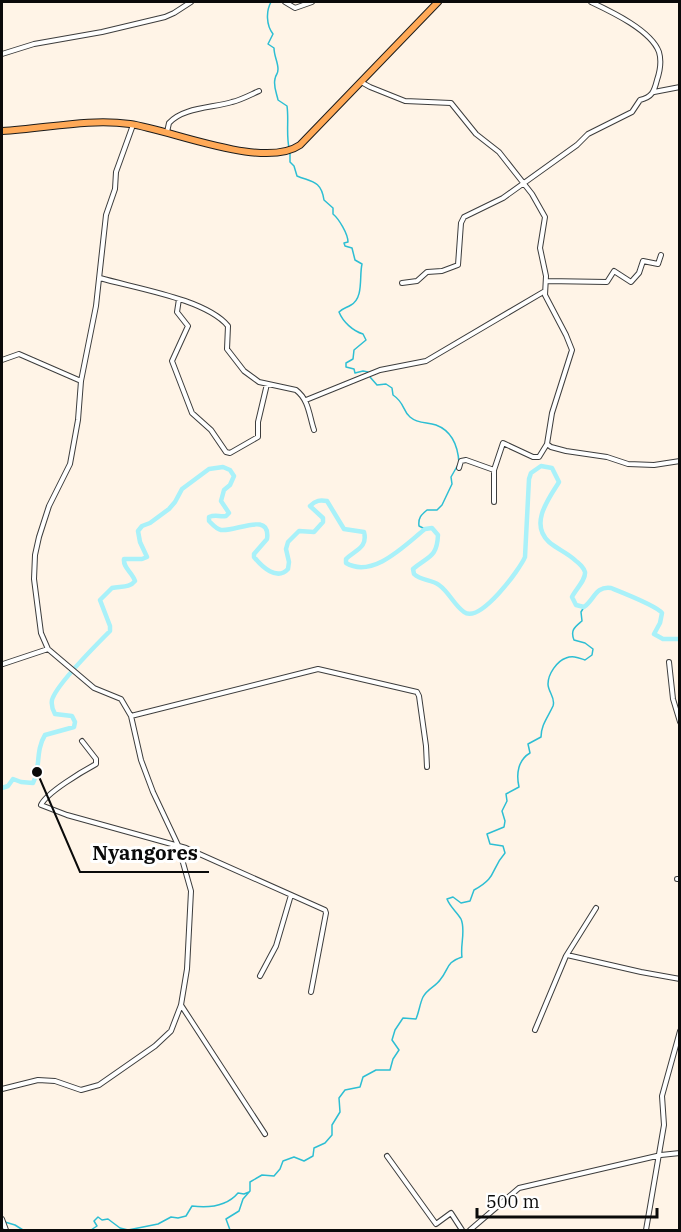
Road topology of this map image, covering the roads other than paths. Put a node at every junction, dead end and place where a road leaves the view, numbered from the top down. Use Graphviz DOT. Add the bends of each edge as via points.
graph roads {
  1 [pos="192,2"];
  2 [pos="285,2"];
  3 [pos="312,2"];
  4 [pos="438,2"];
  5 [pos="591,2"];
  6 [pos="2,54"];
  7 [pos="361,81"];
  8 [pos="680,87"];
  9 [pos="259,91"];
  10 [pos="654,92"];
  11 [pos="133,124"];
  12 [pos="2,131"];
  13 [pos="167,132"];
  14 [pos="523,182"];
  15 [pos="661,255"];
  16 [pos="100,278"];
  17 [pos="546,281"];
  18 [pos="402,283"];
  19 [pos="545,291"];
  20 [pos="179,299"];
  21 [pos="2,360"];
  22 [pos="81,381"];
  23 [pos="267,384"];
  24 [pos="306,400"];
  25 [pos="314,430"];
  26 [pos="547,444"];
  27 [pos="680,461"];
  28 [pos="459,468"];
  29 [pos="494,470"];
  30 [pos="494,502"];
  31 [pos="48,649"];
  32 [pos="669,662"];
  33 [pos="3,664"];
  34 [pos="131,716"];
  35 [pos="680,722"];
  36 [pos="82,741"];
  37 [pos="427,767"];
  38 [pos="178,845"];
  39 [pos="291,895"];
  40 [pos="596,908"];
  41 [pos="567,955"];
  42 [pos="260,976"];
  43 [pos="680,979"];
  44 [pos="311,992"];
  45 [pos="181,1005"];
  46 [pos="536,1030"];
  47 [pos="680,1031"];
  48 [pos="2,1089"];
  49 [pos="265,1134"];
  50 [pos="680,1153"];
  51 [pos="661,1155"];
  52 [pos="387,1156"];
  53 [pos="2,1220"];
  54 [pos="6,1230"];
  55 [pos="462,1230"];
  56 [pos="470,1230"];
  57 [pos="646,1230"];
  1 -- 6 [label="street" via="174,14"];
  2 -- 3 [label="street" via="296,8"];
  4 -- 7 [label="main road"];
  5 -- 10 [label="street" via="624,19 656,46 660,68"];
  7 -- 13 [label="main road" via="290,151 249,152"];
  7 -- 14 [label="street" via="408,102 451,103"];
  8 -- 10 [label="street"];
  9 -- 13 [label="street" via="177,117 169,123"];
  10 -- 14 [label="street" via="640,100 632,112 588,134"];
  11 -- 12 [label="main road" via="86,123"];
  11 -- 13 [label="main road"];
  11 -- 16 [label="street" via="106,215"];
  14 -- 17 [label="street" via="545,218 540,248"];
  14 -- 18 [label="street" via="503,198 462,219 458,265 425,273 416,282"];
  15 -- 17 [label="street" via="658,264 644,261 631,282 614,272 609,282"];
  16 -- 20 [label="street"];
  16 -- 22 [label="street"];
  17 -- 19 [label="street"];
  19 -- 24 [label="street" via="426,361 380,370"];
  19 -- 26 [label="street" via="572,349 552,413"];
  20 -- 23 [label="street" via="200,306 226,323 228,352 250,377"];
  20 -- 23 [label="street" via="177,312 188,326 172,365 192,412 226,452 258,437"];
  21 -- 22 [label="street" via="19,354"];
  22 -- 31 [label="street" via="70,465 48,509 34,555 39,623"];
  23 -- 24 [label="street" via="296,390"];
  24 -- 25 [label="street"];
  26 -- 27 [label="street" via="628,464"];
  26 -- 29 [label="street" via="537,458 504,443"];
  28 -- 29 [label="street" via="461,461 466,460"];
  29 -- 30 [label="street"];
  31 -- 33 [label="street"];
  31 -- 34 [label="street" via="96,689 121,699"];
  32 -- 35 [label="street"];
  34 -- 37 [label="street" via="320,669 417,692"];
  34 -- 38 [label="street" via="141,760"];
  36 -- 38 [label="street" via="96,764 41,805"];
  38 -- 39 [label="street"];
  38 -- 45 [label="street" via="191,896"];
  39 -- 42 [label="street" via="276,946"];
  39 -- 44 [label="street" via="326,911"];
  40 -- 41 [label="street"];
  41 -- 43 [label="street"];
  41 -- 46 [label="street"];
  45 -- 48 [label="street" via="167,1035 99,1085 81,1090 38,1080"];
  45 -- 49 [label="street"];
  47 -- 51 [label="street" via="662,1096"];
  50 -- 51 [label="street"];
  51 -- 56 [label="street" via="519,1188"];
  51 -- 57 [label="street"];
  52 -- 55 [label="street" via="436,1224 451,1213"];
  53 -- 54 [label="street"];
}
